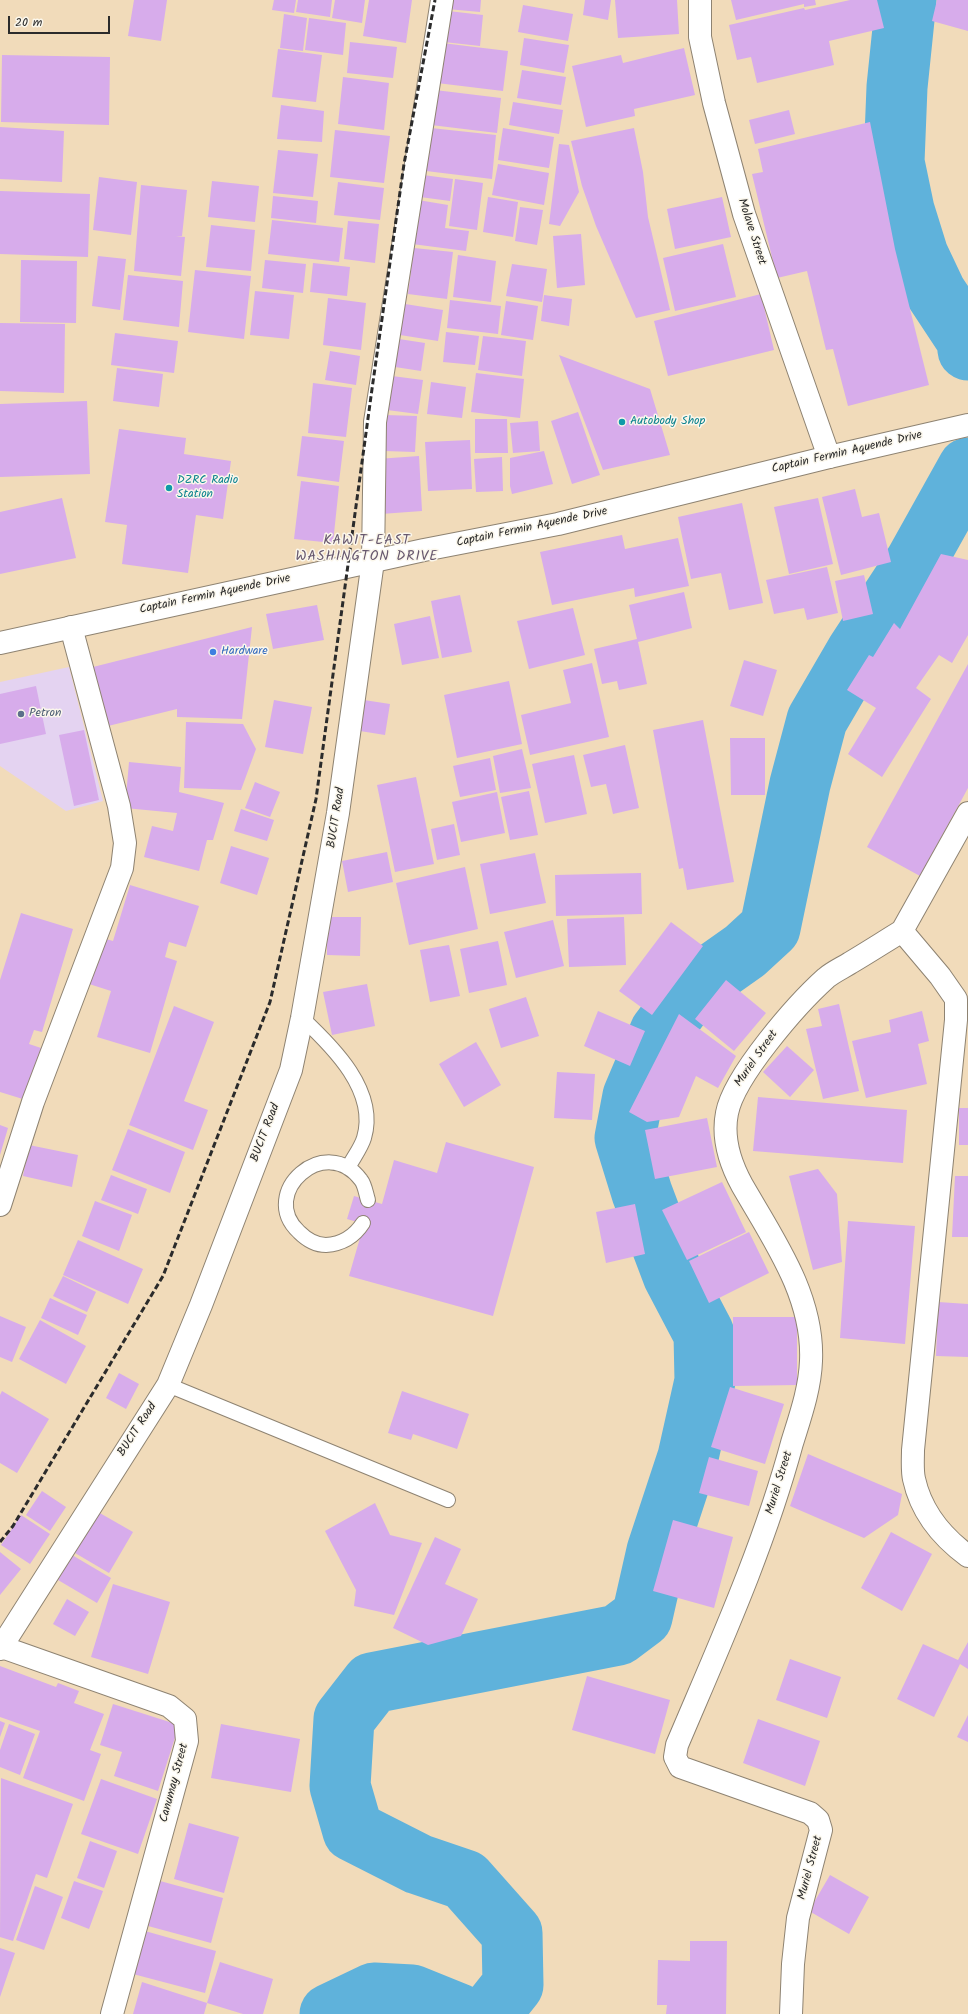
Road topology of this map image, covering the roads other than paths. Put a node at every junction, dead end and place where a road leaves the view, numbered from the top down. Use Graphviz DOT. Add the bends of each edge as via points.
graph roads {
  1 [pos="442,0"];
  2 [pos="700,0"];
  3 [pos="965,425"];
  4 [pos="829,457"];
  5 [pos="373,561"];
  6 [pos="71,627"];
  7 [pos="0,643"];
  8 [pos="968,813"];
  9 [pos="902,932"];
  10 [pos="302,1018"];
  11 [pos="348,1168"];
  12 [pos="368,1200"];
  13 [pos="0,1205"];
  14 [pos="363,1223"];
  15 [pos="168,1385"];
  16 [pos="448,1500"];
  17 [pos="968,1556"];
  18 [pos="1,1648"];
  19 [pos="112,2014"];
  20 [pos="792,2014"];
  1 -- 5 [label="street, BUCIT Road" via="375,422"];
  2 -- 4 [label="street, Molave Street" via="700,37 714,104 744,214"];
  3 -- 4 [label="street, Captain Fermin Aquende Drive"];
  4 -- 5 [label="street, Captain Fermin Aquende Drive" via="558,524"];
  5 -- 6 [label="street, Captain Fermin Aquende Drive"];
  5 -- 10 [label="street, BUCIT Road" via="338,813"];
  6 -- 7 [label="street, Captain Fermin Aquende Drive"];
  6 -- 13 [label="street" via="119,806 125,843 122,868 33,1102"];
  8 -- 9 [label="street"];
  9 -- 17 [label="street" via="956,999 913,1450 913,1478 927,1515 954,1546"];
  9 -- 20 [label="street, Muriel Street" via="827,977 781,1026 738,1084 727,1111 725,1127 726,1144 741,1183 789,1268 803,1304 811,1333 812,1362 778,1495 744,1586 676,1745 675,1757 680,1767 810,1813 818,1820 821,1830 798,1918 792,1964"];
  10 -- 11 [label="lane" via="329,1043 361,1089 366,1105 364,1138"];
  10 -- 15 [label="street, BUCIT Road" via="291,1070"];
  11 -- 12 [label="lane" via="362,1180"];
  11 -- 14 [label="lane" via="331,1162 312,1165 297,1175 288,1191 286,1209 292,1226 306,1240 324,1245 342,1243 357,1232"];
  15 -- 16 [label="lane"];
  15 -- 18 [label="street, BUCIT Road"];
  18 -- 19 [label="street, Canumay Street" via="169,1706 185,1719 187,1741"];
}
